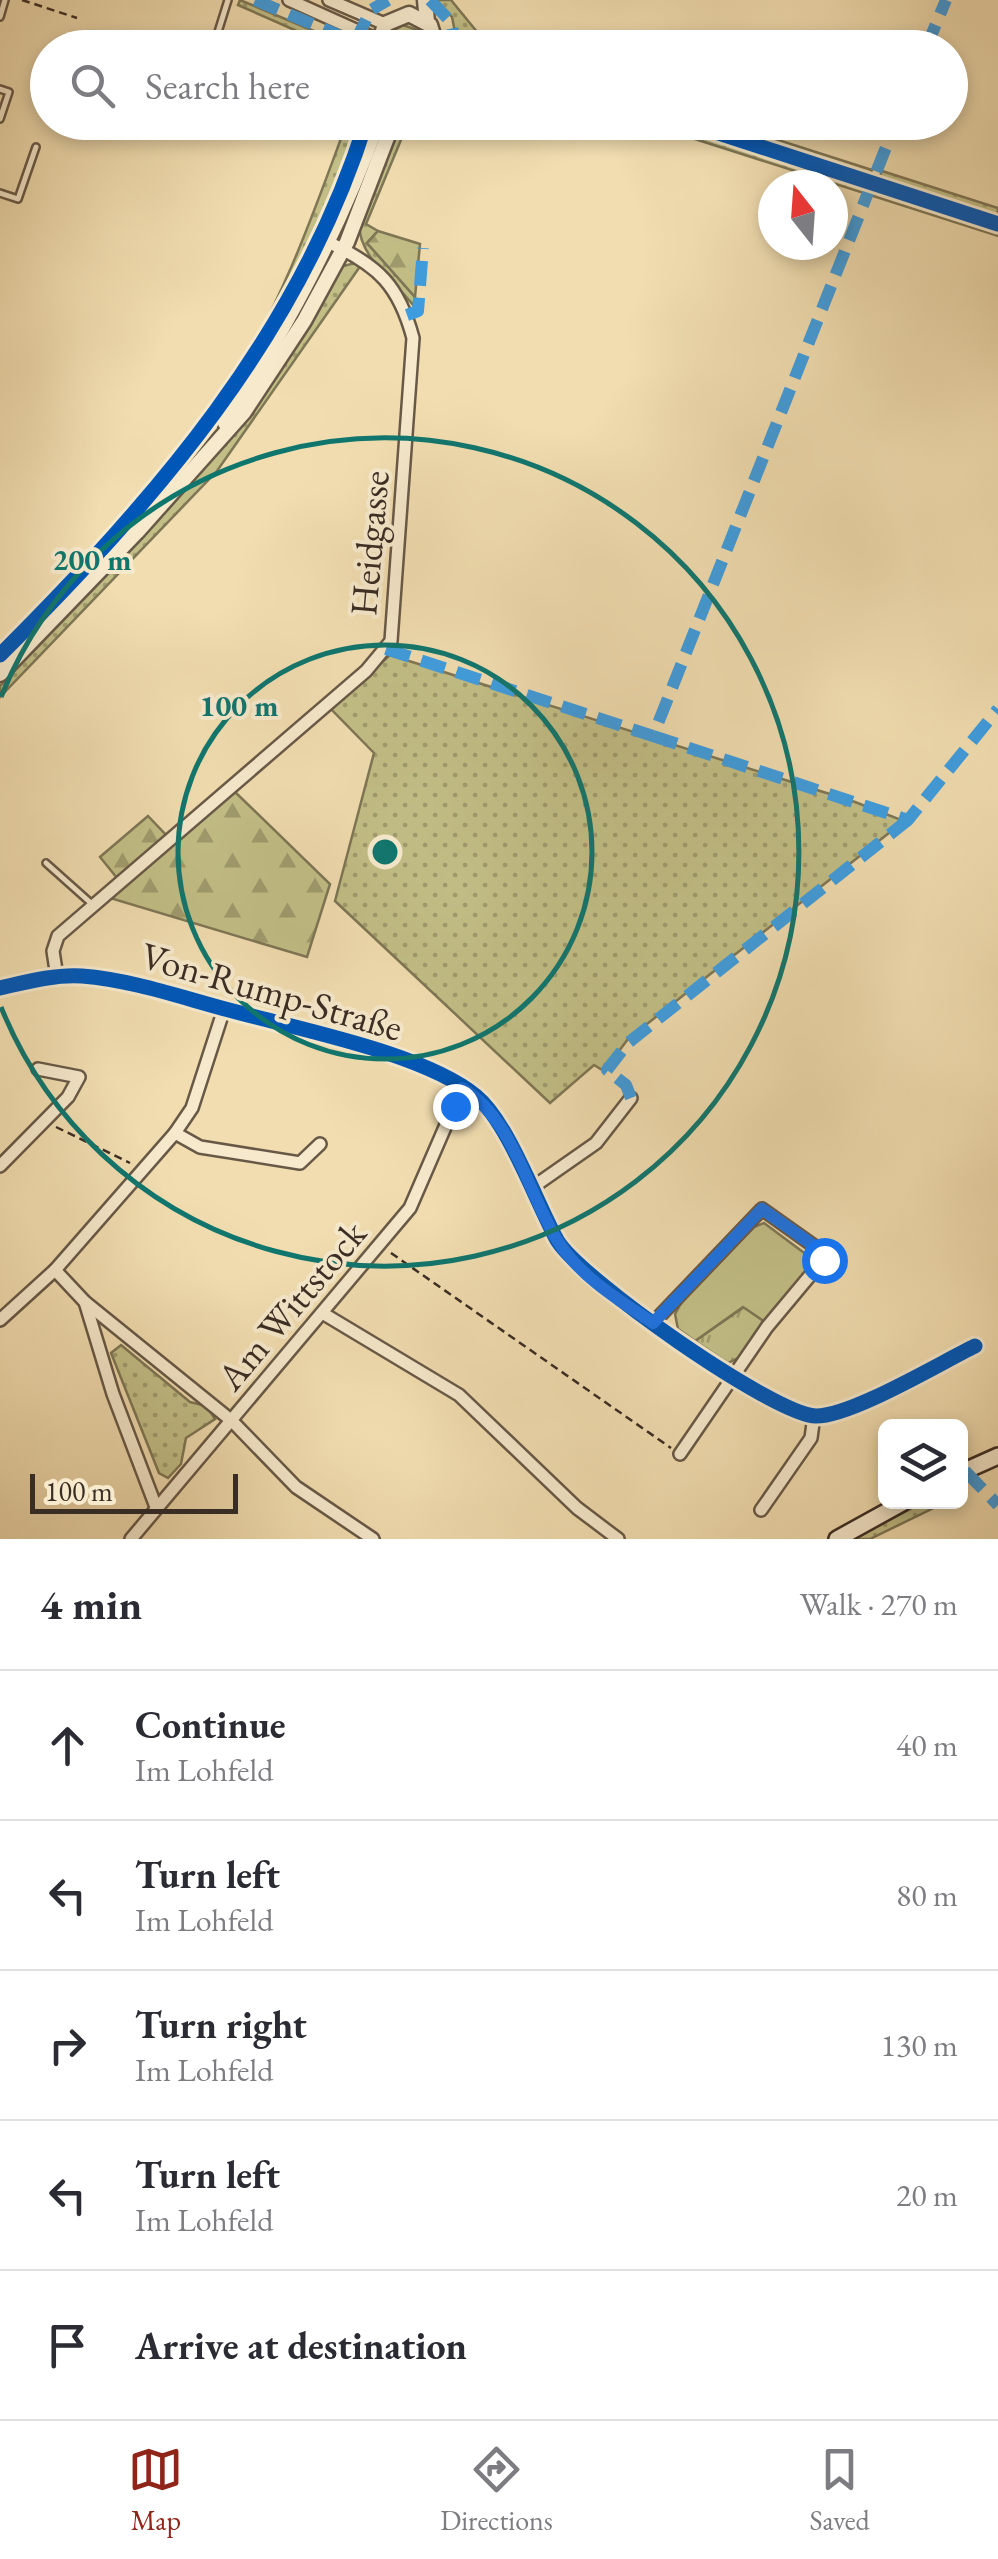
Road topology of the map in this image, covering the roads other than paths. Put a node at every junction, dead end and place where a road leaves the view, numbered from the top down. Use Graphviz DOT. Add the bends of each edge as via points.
graph roads {
  1 [pos="5,0"];
  2 [pos="228,0"];
  3 [pos="288,0"];
  4 [pos="328,0"];
  5 [pos="425,0"];
  6 [pos="407,7"];
  7 [pos="0,16"];
  8 [pos="427,22"];
  9 [pos="385,24"];
  10 [pos="219,30"];
  11 [pos="349,30"];
  12 [pos="383,30"];
  13 [pos="433,30"];
  14 [pos="0,89"];
  15 [pos="0,118"];
  16 [pos="372,140"];
  17 [pos="386,140"];
  18 [pos="740,140"];
  19 [pos="36,147"];
  20 [pos="0,193"];
  21 [pos="998,224"];
  22 [pos="336,246"];
  23 [pos="0,674"];
  24 [pos="46,862"];
  25 [pos="93,905"];
  26 [pos="57,977"];
  27 [pos="0,988"];
  28 [pos="224,1009"];
  29 [pos="38,1070"];
  30 [pos="462,1088"];
  31 [pos="631,1098"];
  32 [pos="175,1133"];
  33 [pos="320,1144"];
  34 [pos="0,1166"];
  35 [pos="533,1188"];
  36 [pos="56,1270"];
  37 [pos="85,1302"];
  38 [pos="324,1314"];
  39 [pos="0,1320"];
  40 [pos="653,1323"];
  41 [pos="974,1346"];
  42 [pos="734,1375"];
  43 [pos="814,1416"];
  44 [pos="232,1420"];
  45 [pos="680,1454"];
  46 [pos="998,1456"];
  47 [pos="968,1470"];
  48 [pos="156,1506"];
  49 [pos="889,1509"];
  50 [pos="761,1510"];
  51 [pos="131,1539"];
  52 [pos="374,1539"];
  53 [pos="618,1539"];
  54 [pos="836,1539"];
  1 -- 7 [label="lane"];
  2 -- 10 [label="lane"];
  3 -- 11 [label="street"];
  4 -- 9 [label="street"];
  5 -- 8 [label="street"];
  6 -- 8 [label="street"];
  6 -- 9 [label="street"];
  8 -- 13 [label="street"];
  9 -- 12 [label="street"];
  14 -- 15 [label="lane" via="9,92"];
  16 -- 22 [label="street"];
  17 -- 22 [label="street"];
  18 -- 21 [label="street"];
  19 -- 20 [label="lane" via="18,198"];
  22 -- 23 [label="street" via="208,449"];
  22 -- 25 [label="street, Heidgasse" via="380,273 404,300 413,338 391,641 366,671"];
  24 -- 25 [label="lane"];
  25 -- 26 [label="street, Heidgasse" via="54,941"];
  26 -- 27 [label="street"];
  26 -- 28 [label="street, Von-Rump-Straße" via="110,978"];
  28 -- 30 [label="street, Von-Rump-Straße" via="438,1073"];
  28 -- 32 [label="street" via="192,1108"];
  29 -- 34 [label="street" via="79,1077"];
  30 -- 35 [label="street" via="486,1108"];
  30 -- 38 [label="street, Am Wittstock" via="410,1208"];
  31 -- 35 [label="street" via="596,1143"];
  32 -- 33 [label="street" via="200,1147 300,1164"];
  32 -- 36 [label="street"];
  35 -- 40 [label="street" via="576,1264"];
  36 -- 37 [label="street"];
  36 -- 39 [label="street"];
  37 -- 44 [label="street"];
  37 -- 48 [label="street"];
  38 -- 44 [label="street, Am Wittstock"];
  38 -- 53 [label="street" via="459,1395 576,1508"];
  40 -- 42 [label="street"];
  40 -- 42 [label="street" via="762,1209 824,1253 824,1260"];
  41 -- 43 [label="street"];
  42 -- 43 [label="street" via="778,1404"];
  42 -- 45 [label="street"];
  43 -- 50 [label="street" via="810,1438"];
  44 -- 48 [label="street, Am Wittstock"];
  44 -- 52 [label="street" via="296,1487"];
  46 -- 47 [label="main road"];
  48 -- 51 [label="street, Am Wittstock"];
  49 -- 54 [label="main road"];
}
